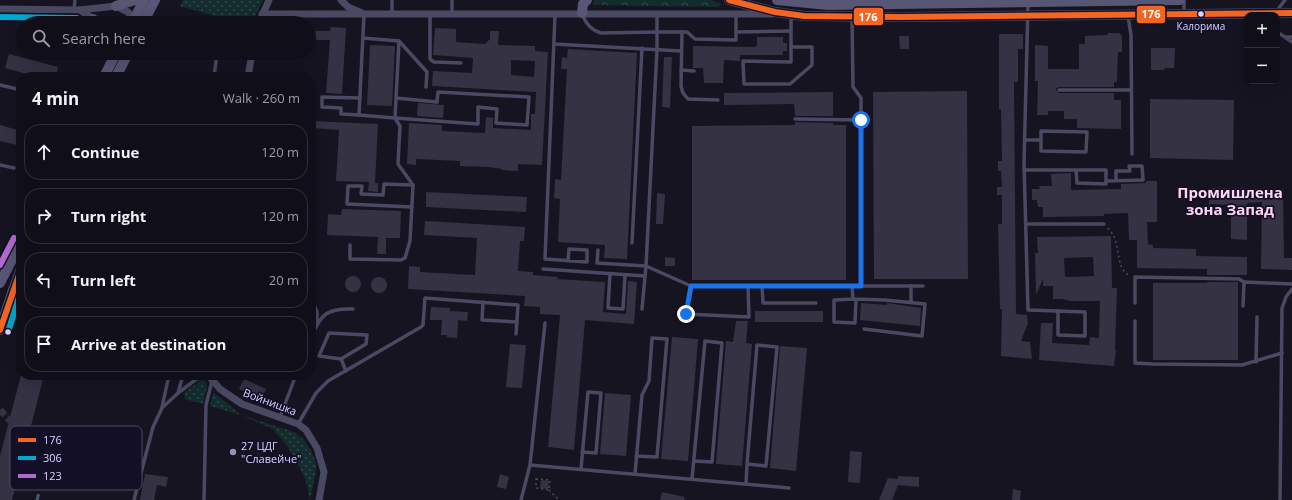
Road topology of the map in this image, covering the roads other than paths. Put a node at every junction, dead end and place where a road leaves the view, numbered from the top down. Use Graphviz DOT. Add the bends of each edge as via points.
graph roads {
  1 [pos="75,0"];
  2 [pos="135,0"];
  3 [pos="144,0"];
  4 [pos="156,0"];
  5 [pos="269,0"];
  6 [pos="340,0"];
  7 [pos="392,0"];
  8 [pos="452,0"];
  9 [pos="587,0"];
  10 [pos="729,0"];
  11 [pos="777,0"];
  12 [pos="1123,0"];
  13 [pos="1180,0"];
  14 [pos="1184,0"];
  15 [pos="1285,0"];
  16 [pos="1028,1"];
  17 [pos="851,2"];
  18 [pos="925,3"];
  19 [pos="870,4"];
  20 [pos="116,6"];
  21 [pos="0,10"];
  22 [pos="77,10"];
  23 [pos="1276,12"];
  24 [pos="582,13"];
  25 [pos="1292,13"];
  26 [pos="262,14"];
  27 [pos="364,14"];
  28 [pos="392,14"];
  29 [pos="430,14"];
  30 [pos="452,14"];
  31 [pos="555,14"];
  32 [pos="657,14"];
  33 [pos="736,14"];
  34 [pos="1128,14"];
  35 [pos="1184,14"];
  36 [pos="1244,14"];
  37 [pos="1280,14"];
  38 [pos="791,15"];
  39 [pos="1027,15"];
  40 [pos="87,16"];
  41 [pos="133,16"];
  42 [pos="140,16"];
  43 [pos="143,16"];
  44 [pos="852,16"];
  45 [pos="657,32"];
  46 [pos="682,32"];
  47 [pos="736,32"];
  48 [pos="791,32"];
  49 [pos="1280,34"];
  50 [pos="1285,37"];
  51 [pos="1292,37"];
  52 [pos="363,38"];
  53 [pos="399,41"];
  54 [pos="1292,42"];
  55 [pos="554,44"];
  56 [pos="791,47"];
  57 [pos="642,48"];
  58 [pos="657,49"];
  59 [pos="681,51"];
  60 [pos="106,60"];
  61 [pos="113,60"];
  62 [pos="124,60"];
  63 [pos="216,60"];
  64 [pos="251,60"];
  65 [pos="461,63"];
  66 [pos="681,70"];
  67 [pos="694,71"];
  68 [pos="105,72"];
  69 [pos="107,72"];
  70 [pos="118,72"];
  71 [pos="215,72"];
  72 [pos="249,72"];
  73 [pos="0,85"];
  74 [pos="426,87"];
  75 [pos="16,89"];
  76 [pos="1059,90"];
  77 [pos="1131,90"];
  78 [pos="360,98"];
  79 [pos="396,98"];
  80 [pos="718,100"];
  81 [pos="359,115"];
  82 [pos="395,118"];
  83 [pos="795,119"];
  84 [pos="861,120"];
  85 [pos="1025,140"];
  86 [pos="1041,140"];
  87 [pos="1132,154"];
  88 [pos="0,165"];
  89 [pos="14,168"];
  90 [pos="1024,170"];
  91 [pos="1076,170"];
  92 [pos="1106,181"];
  93 [pos="1116,181"];
  94 [pos="413,185"];
  95 [pos="412,207"];
  96 [pos="1026,224"];
  97 [pos="1104,224"];
  98 [pos="632,243"];
  99 [pos="350,246"];
  100 [pos="598,250"];
  101 [pos="16,252"];
  102 [pos="568,261"];
  103 [pos="646,266"];
  104 [pos="543,269"];
  105 [pos="610,274"];
  106 [pos="625,275"];
  107 [pos="645,276"];
  108 [pos="16,282"];
  109 [pos="1244,282"];
  110 [pos="0,283"];
  111 [pos="1292,284"];
  112 [pos="691,286"];
  113 [pos="748,286"];
  114 [pos="762,286"];
  115 [pos="852,286"];
  116 [pos="861,286"];
  117 [pos="911,286"];
  118 [pos="923,286"];
  119 [pos="1292,290"];
  120 [pos="854,300"];
  121 [pos="482,302"];
  122 [pos="911,302"];
  123 [pos="816,303"];
  124 [pos="1135,303"];
  125 [pos="1243,306"];
  126 [pos="642,309"];
  127 [pos="316,310"];
  128 [pos="353,310"];
  129 [pos="1058,311"];
  130 [pos="1257,317"];
  131 [pos="1135,321"];
  132 [pos="517,322"];
  133 [pos="545,323"];
  134 [pos="317,325"];
  135 [pos="864,329"];
  136 [pos="0,330"];
  137 [pos="516,334"];
  138 [pos="1282,353"];
  139 [pos="341,359"];
  140 [pos="1256,362"];
  141 [pos="346,371"];
  142 [pos="168,380"];
  143 [pos="182,380"];
  144 [pos="195,380"];
  145 [pos="210,380"];
  146 [pos="212,380"];
  147 [pos="294,380"];
  148 [pos="178,393"];
  149 [pos="162,408"];
  150 [pos="280,417"];
  151 [pos="298,424"];
  152 [pos="582,452"];
  153 [pos="636,456"];
  154 [pos="694,461"];
  155 [pos="747,464"];
  156 [pos="530,465"];
  157 [pos="581,469"];
  158 [pos="142,471"];
  159 [pos="635,474"];
  160 [pos="692,479"];
  161 [pos="746,484"];
  162 [pos="789,488"];
  163 [pos="137,490"];
  164 [pos="134,500"];
  165 [pos="204,500"];
  166 [pos="319,500"];
  167 [pos="521,500"];
  168 [pos="1280,500"];
  1 -- 22 [label="lane"];
  2 -- 20 [label="main road"];
  3 -- 42 [label="main road"];
  4 -- 43 [label="main road"];
  5 -- 26 [label="street"];
  6 -- 27 [label="street"];
  7 -- 28 [label="lane"];
  8 -- 30 [label="lane"];
  9 -- 24 [label="main road"];
  10 -- 38 [label="main road"];
  11 -- 17 [label="main road" via="828,5"];
  12 -- 13 [label="main road"];
  12 -- 16 [label="main road"];
  14 -- 35 [label="lane"];
  15 -- 23 [label="lane"];
  16 -- 18 [label="main road"];
  16 -- 39 [label="lane"];
  17 -- 19 [label="main road"];
  18 -- 19 [label="main road"];
  20 -- 22 [label="street"];
  20 -- 41 [label="street"];
  21 -- 22 [label="street"];
  22 -- 40 [label="street"];
  24 -- 31 [label="street"];
  24 -- 32 [label="street"];
  24 -- 45 [label="lane" via="590,27 601,33"];
  25 -- 37 [label="main road"];
  26 -- 27 [label="street"];
  27 -- 28 [label="street"];
  27 -- 52 [label="lane"];
  28 -- 29 [label="street"];
  29 -- 30 [label="street"];
  29 -- 65 [label="lane" via="430,59 434,62"];
  30 -- 31 [label="street"];
  31 -- 55 [label="lane"];
  32 -- 33 [label="street"];
  32 -- 45 [label="lane"];
  33 -- 38 [label="street"];
  33 -- 47 [label="lane"];
  34 -- 35 [label="main road"];
  34 -- 39 [label="main road"];
  34 -- 77 [label="lane"];
  35 -- 36 [label="main road"];
  38 -- 44 [label="main road"];
  38 -- 48 [label="lane"];
  39 -- 44 [label="main road"];
  39 -- 85 [label="lane"];
  44 -- 84 [label="lane" via="853,86 861,98"];
  45 -- 46 [label="lane"];
  45 -- 58 [label="lane"];
  46 -- 47 [label="lane" via="687,32 695,38 736,40"];
  46 -- 59 [label="lane"];
  47 -- 48 [label="lane"];
  48 -- 56 [label="lane"];
  49 -- 50 [label="lane"];
  50 -- 51 [label="lane"];
  50 -- 54 [label="lane"];
  52 -- 53 [label="lane"];
  52 -- 78 [label="lane"];
  53 -- 74 [label="lane" via="426,72"];
  53 -- 79 [label="lane"];
  55 -- 57 [label="lane"];
  55 -- 102 [label="lane" via="545,259"];
  56 -- 56 [label="lane" via="812,47 812,65 790,84 744,84 743,61 790,62"];
  57 -- 58 [label="lane"];
  57 -- 98 [label="lane"];
  58 -- 59 [label="lane"];
  58 -- 103 [label="lane"];
  59 -- 66 [label="lane"];
  60 -- 68 [label="main road"];
  61 -- 69 [label="main road"];
  62 -- 70 [label="main road"];
  63 -- 71 [label="lane"];
  64 -- 72 [label="street"];
  66 -- 67 [label="lane"];
  66 -- 80 [label="lane" via="681,86 685,97"];
  73 -- 75 [label="lane"];
  76 -- 77 [label="lane"];
  77 -- 87 [label="lane"];
  78 -- 81 [label="lane"];
  78 -- 81 [label="lane" via="322,97 322,107 341,108 341,114"];
  79 -- 82 [label="lane"];
  79 -- 82 [label="lane" via="437,102 438,92 529,97 527,125 496,123 497,109 478,107 478,124"];
  81 -- 82 [label="lane"];
  82 -- 94 [label="lane" via="400,126 398,164"];
  83 -- 84 [label="lane"];
  84 -- 116 [label="lane"];
  85 -- 86 [label="lane"];
  85 -- 90 [label="lane"];
  86 -- 86 [label="lane" via="1041,131 1087,132 1086,152 1041,151"];
  88 -- 89 [label="lane"];
  90 -- 91 [label="lane"];
  90 -- 96 [label="lane"];
  91 -- 92 [label="lane" via="1106,170"];
  91 -- 92 [label="lane" via="1077,183 1106,184"];
  92 -- 93 [label="lane"];
  93 -- 93 [label="lane" via="1143,180 1142,166 1129,166 1130,171 1116,171"];
  94 -- 95 [label="lane"];
  94 -- 95 [label="lane" via="384,184 383,195 361,194 362,186 348,186 347,204"];
  95 -- 99 [label="lane" via="410,241 405,258 350,259"];
  96 -- 97 [label="lane"];
  96 -- 129 [label="lane" via="1028,310"];
  100 -- 103 [label="lane" via="597,263"];
  101 -- 110 [label="main road"];
  102 -- 102 [label="lane" via="587,262 587,250 569,249"];
  103 -- 107 [label="lane"];
  103 -- 112 [label="lane"];
  104 -- 105 [label="lane"];
  105 -- 106 [label="lane"];
  105 -- 106 [label="lane" via="608,308 624,309"];
  106 -- 107 [label="lane"];
  107 -- 126 [label="lane"];
  108 -- 136 [label="main road"];
  109 -- 111 [label="lane"];
  109 -- 124 [label="lane" via="1239,279 1135,277"];
  109 -- 125 [label="lane"];
  112 -- 113 [label="lane"];
  112 -- 113 [label="lane" via="686,314 748,317"];
  113 -- 114 [label="lane"];
  114 -- 115 [label="lane"];
  114 -- 123 [label="lane" via="763,303"];
  115 -- 116 [label="lane"];
  115 -- 120 [label="lane"];
  116 -- 117 [label="lane"];
  117 -- 118 [label="lane"];
  117 -- 122 [label="lane"];
  119 -- 138 [label="lane" via="1282,308"];
  120 -- 120 [label="lane" via="854,323 834,322 834,300"];
  120 -- 122 [label="lane"];
  121 -- 132 [label="lane" via="482,320"];
  121 -- 132 [label="lane" via="518,305"];
  121 -- 141 [label="lane" via="425,298 421,327"];
  122 -- 135 [label="lane" via="925,304 922,336"];
  127 -- 134 [label="lane"];
  128 -- 134 [label="lane" via="331,311 324,315"];
  129 -- 129 [label="lane" via="1085,312 1085,336 1058,335"];
  130 -- 140 [label="lane"];
  131 -- 140 [label="lane" via="1135,362 1242,365"];
  132 -- 137 [label="lane"];
  133 -- 156 [label="lane"];
  138 -- 140 [label="lane"];
  138 -- 168 [label="lane"];
  139 -- 139 [label="lane" via="320,356 329,333 367,334 366,344"];
  139 -- 141 [label="lane"];
  141 -- 151 [label="lane" via="320,387"];
  142 -- 149 [label="lane"];
  143 -- 148 [label="lane"];
  144 -- 148 [label="lane"];
  145 -- 165 [label="lane" via="206,405"];
  146 -- 150 [label="street, Войнишка" via="242,404"];
  147 -- 150 [label="lane"];
  148 -- 149 [label="lane"];
  149 -- 158 [label="lane"];
  150 -- 151 [label="street, Войнишка"];
  151 -- 166 [label="street, Войнишка" via="310,436 322,462 324,480"];
  152 -- 152 [label="lane" via="596,453 601,393 588,392"];
  152 -- 157 [label="lane"];
  153 -- 153 [label="lane" via="657,457 667,338 652,338 649,381 642,395"];
  153 -- 159 [label="lane"];
  154 -- 154 [label="lane" via="712,462 722,343 705,342"];
  154 -- 160 [label="lane"];
  155 -- 155 [label="lane" via="766,466 776,347 757,345"];
  155 -- 161 [label="lane"];
  156 -- 157 [label="lane"];
  156 -- 167 [label="lane"];
  157 -- 159 [label="lane"];
  159 -- 160 [label="lane"];
  160 -- 161 [label="lane"];
  161 -- 162 [label="lane"];
  163 -- 164 [label="lane"];
}
